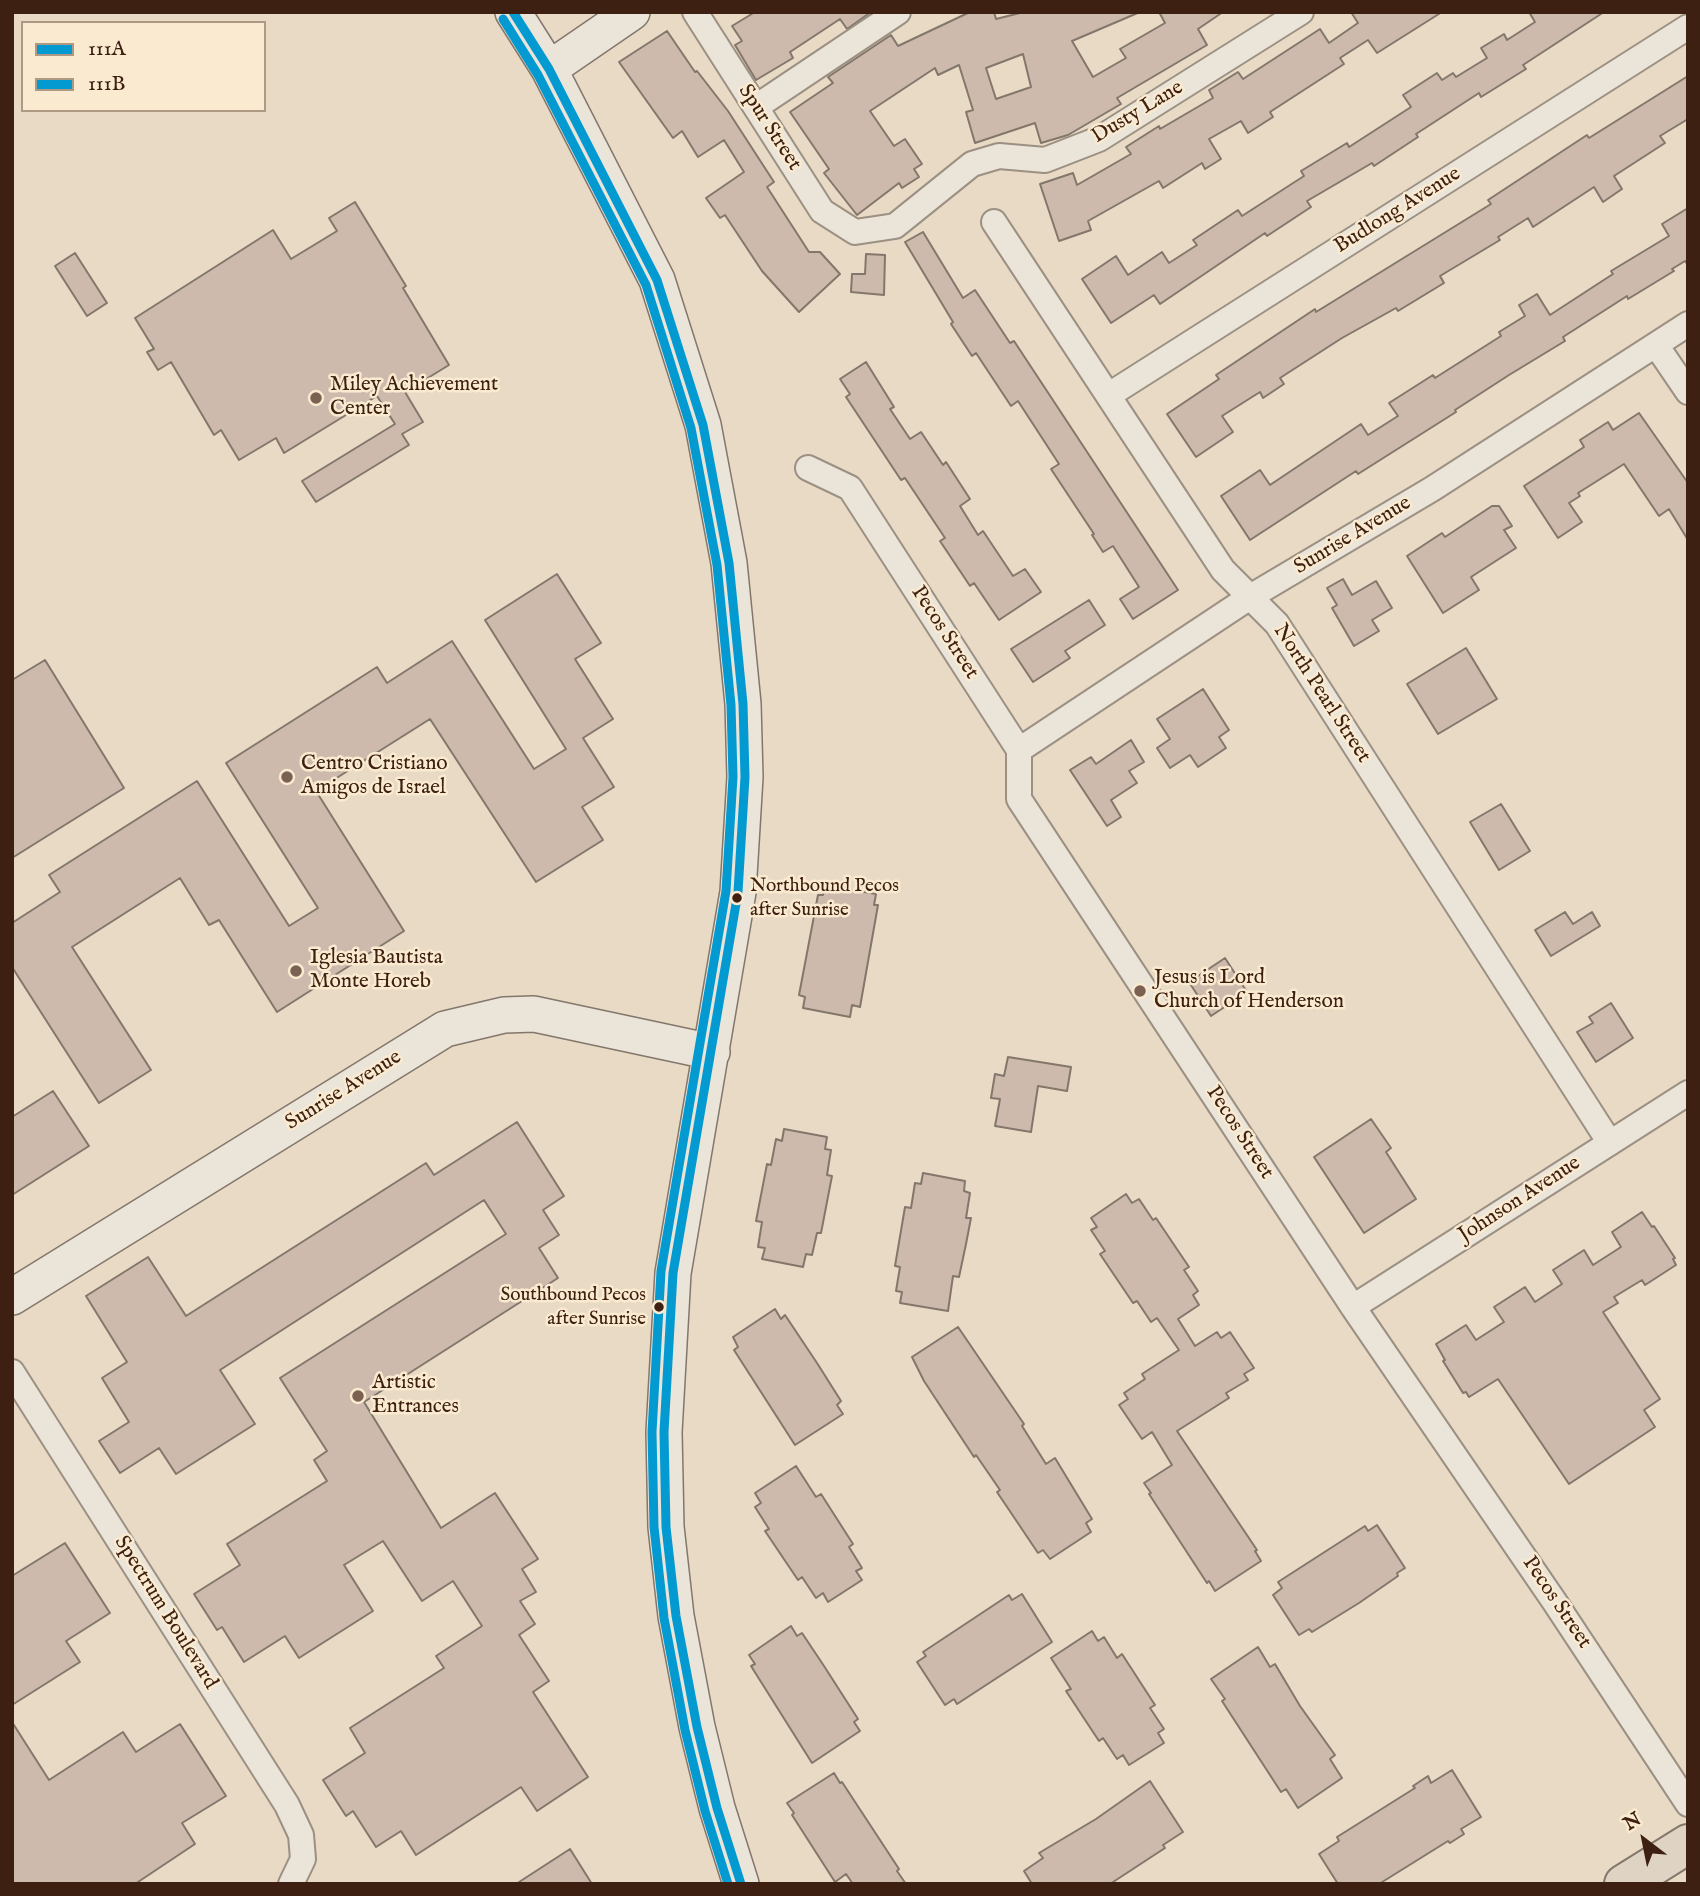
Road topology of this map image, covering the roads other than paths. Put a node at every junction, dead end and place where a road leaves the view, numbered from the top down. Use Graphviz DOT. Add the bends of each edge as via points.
graph roads {
  1 [pos="513,12"];
  2 [pos="632,12"];
  3 [pos="695,12"];
  4 [pos="898,12"];
  5 [pos="1301,12"];
  6 [pos="1688,27"];
  7 [pos="550,69"];
  8 [pos="756,107"];
  9 [pos="994,222"];
  10 [pos="855,232"];
  11 [pos="1688,324"];
  12 [pos="1656,345"];
  13 [pos="1688,392"];
  14 [pos="1109,395"];
  15 [pos="808,468"];
  16 [pos="1250,597"];
  17 [pos="1019,750"];
  18 [pos="712,1052"];
  19 [pos="1688,1093"];
  20 [pos="1610,1143"];
  21 [pos="12,1297"];
  22 [pos="1353,1307"];
  23 [pos="12,1373"];
  24 [pos="1688,1804"];
  25 [pos="1688,1844"];
  26 [pos="291,1884"];
  27 [pos="741,1884"];
  28 [pos="1624,1884"];
  1 -- 7 [label="main road"];
  2 -- 7 [label="main road"];
  3 -- 8 [label="street, Spur Street"];
  4 -- 8 [label="street"];
  5 -- 10 [label="street, Dusty Lane" via="1099,139 1045,160 999,156 972,164 895,226"];
  6 -- 14 [label="street, Budlong Avenue"];
  7 -- 18 [label="main road" via="657,280 703,425 729,564 745,777 738,892"];
  8 -- 10 [label="street, Spur Street" via="822,211"];
  9 -- 14 [label="street, North Pearl Street"];
  11 -- 12 [label="street, Sunrise Avenue"];
  12 -- 13 [label="street"];
  12 -- 16 [label="street, Sunrise Avenue" via="1432,489"];
  14 -- 16 [label="street, North Pearl Street" via="1223,570"];
  15 -- 17 [label="street, Pecos Street" via="850,488"];
  16 -- 17 [label="street, Sunrise Avenue"];
  16 -- 20 [label="street, North Pearl Street" via="1277,624"];
  17 -- 22 [label="street, Pecos Street" via="1019,799"];
  18 -- 21 [label="main road, Sunrise Avenue" via="534,1014 504,1015 445,1029"];
  18 -- 27 [label="main road" via="673,1273 664,1432 666,1513 676,1616 697,1727"];
  19 -- 20 [label="street, Johnson Avenue"];
  20 -- 22 [label="street, Johnson Avenue"];
  22 -- 24 [label="street, Pecos Street"];
  23 -- 26 [label="street, Spectrum Boulevard" via="287,1805 302,1835 303,1859"];
  25 -- 28 [label="main road"];
}
